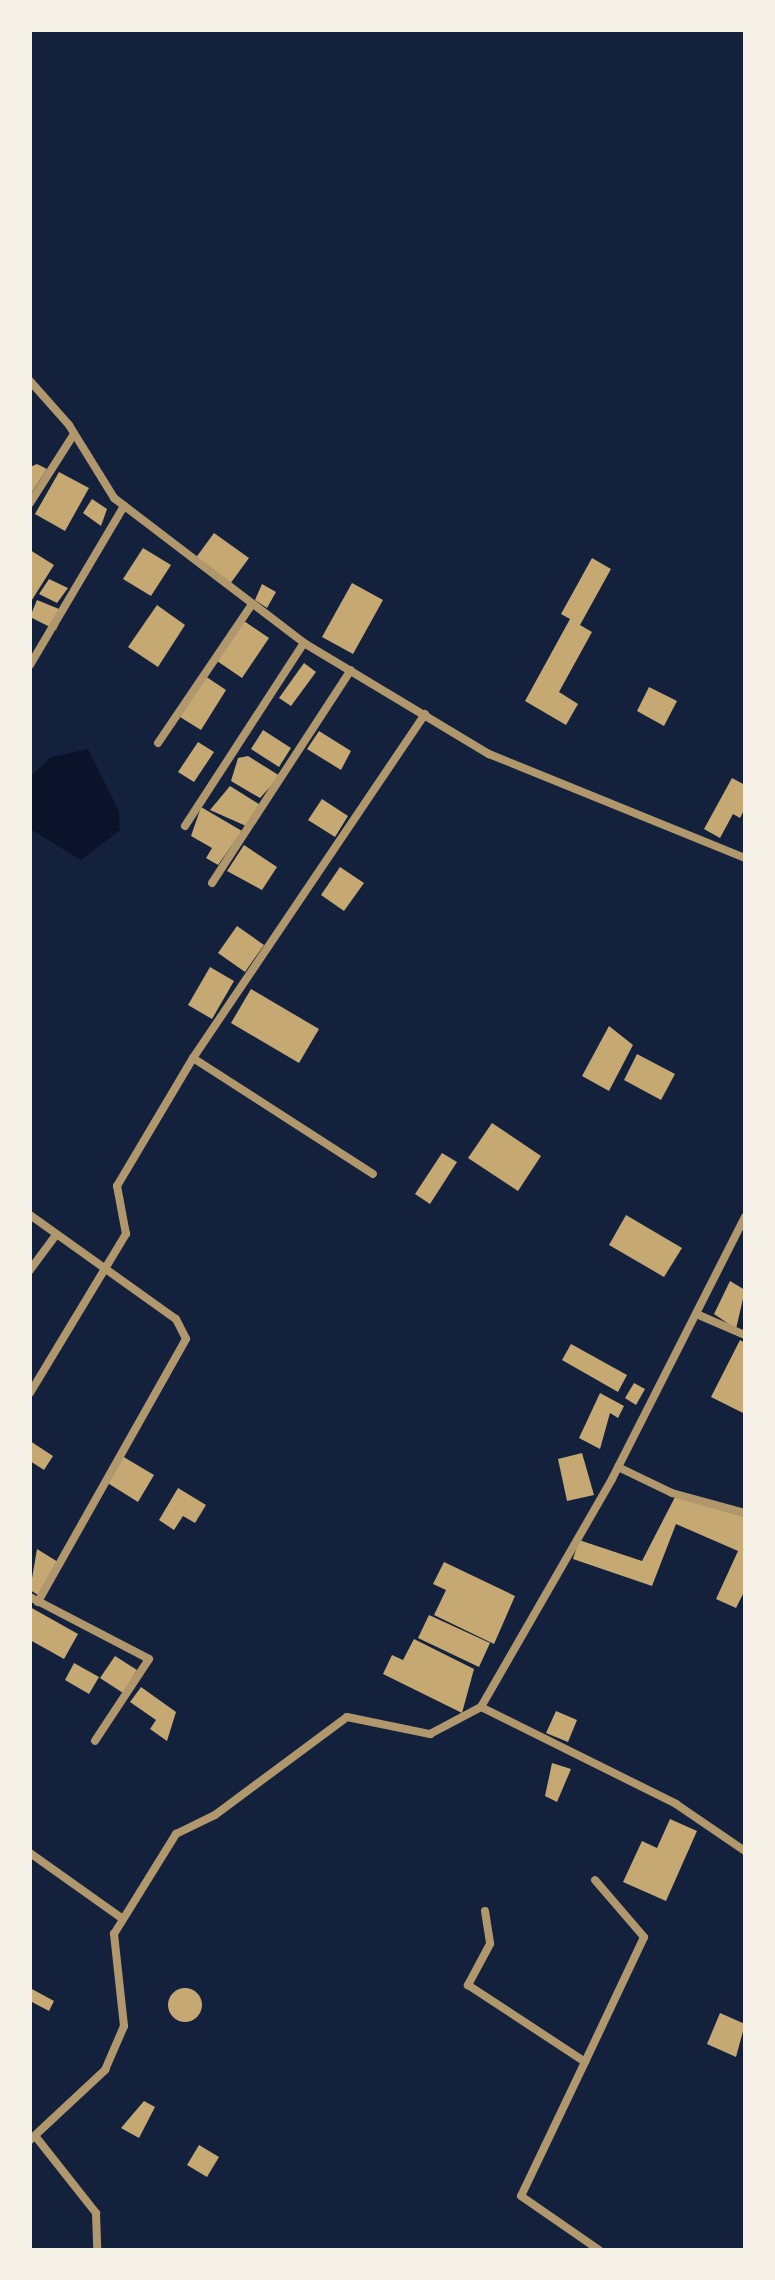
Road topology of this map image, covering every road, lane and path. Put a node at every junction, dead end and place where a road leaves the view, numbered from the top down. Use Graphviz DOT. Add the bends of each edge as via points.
graph roads {
  1 [pos="30,381"];
  2 [pos="74,434"];
  3 [pos="30,503"];
  4 [pos="124,506"];
  5 [pos="252,604"];
  6 [pos="304,643"];
  7 [pos="30,665"];
  8 [pos="351,670"];
  9 [pos="425,714"];
  10 [pos="158,743"];
  11 [pos="185,826"];
  12 [pos="745,858"];
  13 [pos="212,883"];
  14 [pos="193,1058"];
  15 [pos="373,1174"];
  16 [pos="30,1215"];
  17 [pos="745,1217"];
  18 [pos="56,1235"];
  19 [pos="30,1270"];
  20 [pos="106,1274"];
  21 [pos="701,1316"];
  22 [pos="745,1335"];
  23 [pos="30,1393"];
  24 [pos="618,1467"];
  25 [pos="745,1513"];
  26 [pos="34,1600"];
  27 [pos="481,1707"];
  28 [pos="95,1741"];
  29 [pos="745,1851"];
  30 [pos="30,1853"];
  31 [pos="595,1880"];
  32 [pos="485,1911"];
  33 [pos="123,1919"];
  34 [pos="585,2062"];
  35 [pos="33,2138"];
  36 [pos="97,2250"];
  37 [pos="599,2250"];
  1 -- 2 [label="street"];
  2 -- 3 [label="street"];
  2 -- 4 [label="street"];
  4 -- 5 [label="street"];
  4 -- 7 [label="street"];
  5 -- 6 [label="street"];
  5 -- 10 [label="street"];
  6 -- 8 [label="street"];
  6 -- 11 [label="street"];
  8 -- 9 [label="street"];
  8 -- 13 [label="street"];
  9 -- 12 [label="street" via="489,754"];
  9 -- 14 [label="street"];
  14 -- 15 [label="street"];
  14 -- 20 [label="street" via="117,1186 126,1234"];
  16 -- 18 [label="street"];
  17 -- 24 [label="street"];
  18 -- 19 [label="street"];
  18 -- 20 [label="street"];
  20 -- 23 [label="street"];
  20 -- 26 [label="street" via="176,1319 186,1339"];
  21 -- 22 [label="street"];
  24 -- 25 [label="street" via="672,1493"];
  24 -- 27 [label="street"];
  26 -- 28 [label="street" via="149,1659"];
  27 -- 29 [label="street" via="676,1804"];
  27 -- 33 [label="street" via="430,1734 347,1717 215,1815 176,1834"];
  30 -- 33 [label="street"];
  31 -- 34 [label="street" via="644,1937"];
  32 -- 34 [label="street" via="490,1944 468,1985"];
  33 -- 35 [label="street" via="114,1934 124,2026 105,2070"];
  34 -- 37 [label="street" via="521,2196"];
  35 -- 36 [label="street" via="96,2213"];
}
